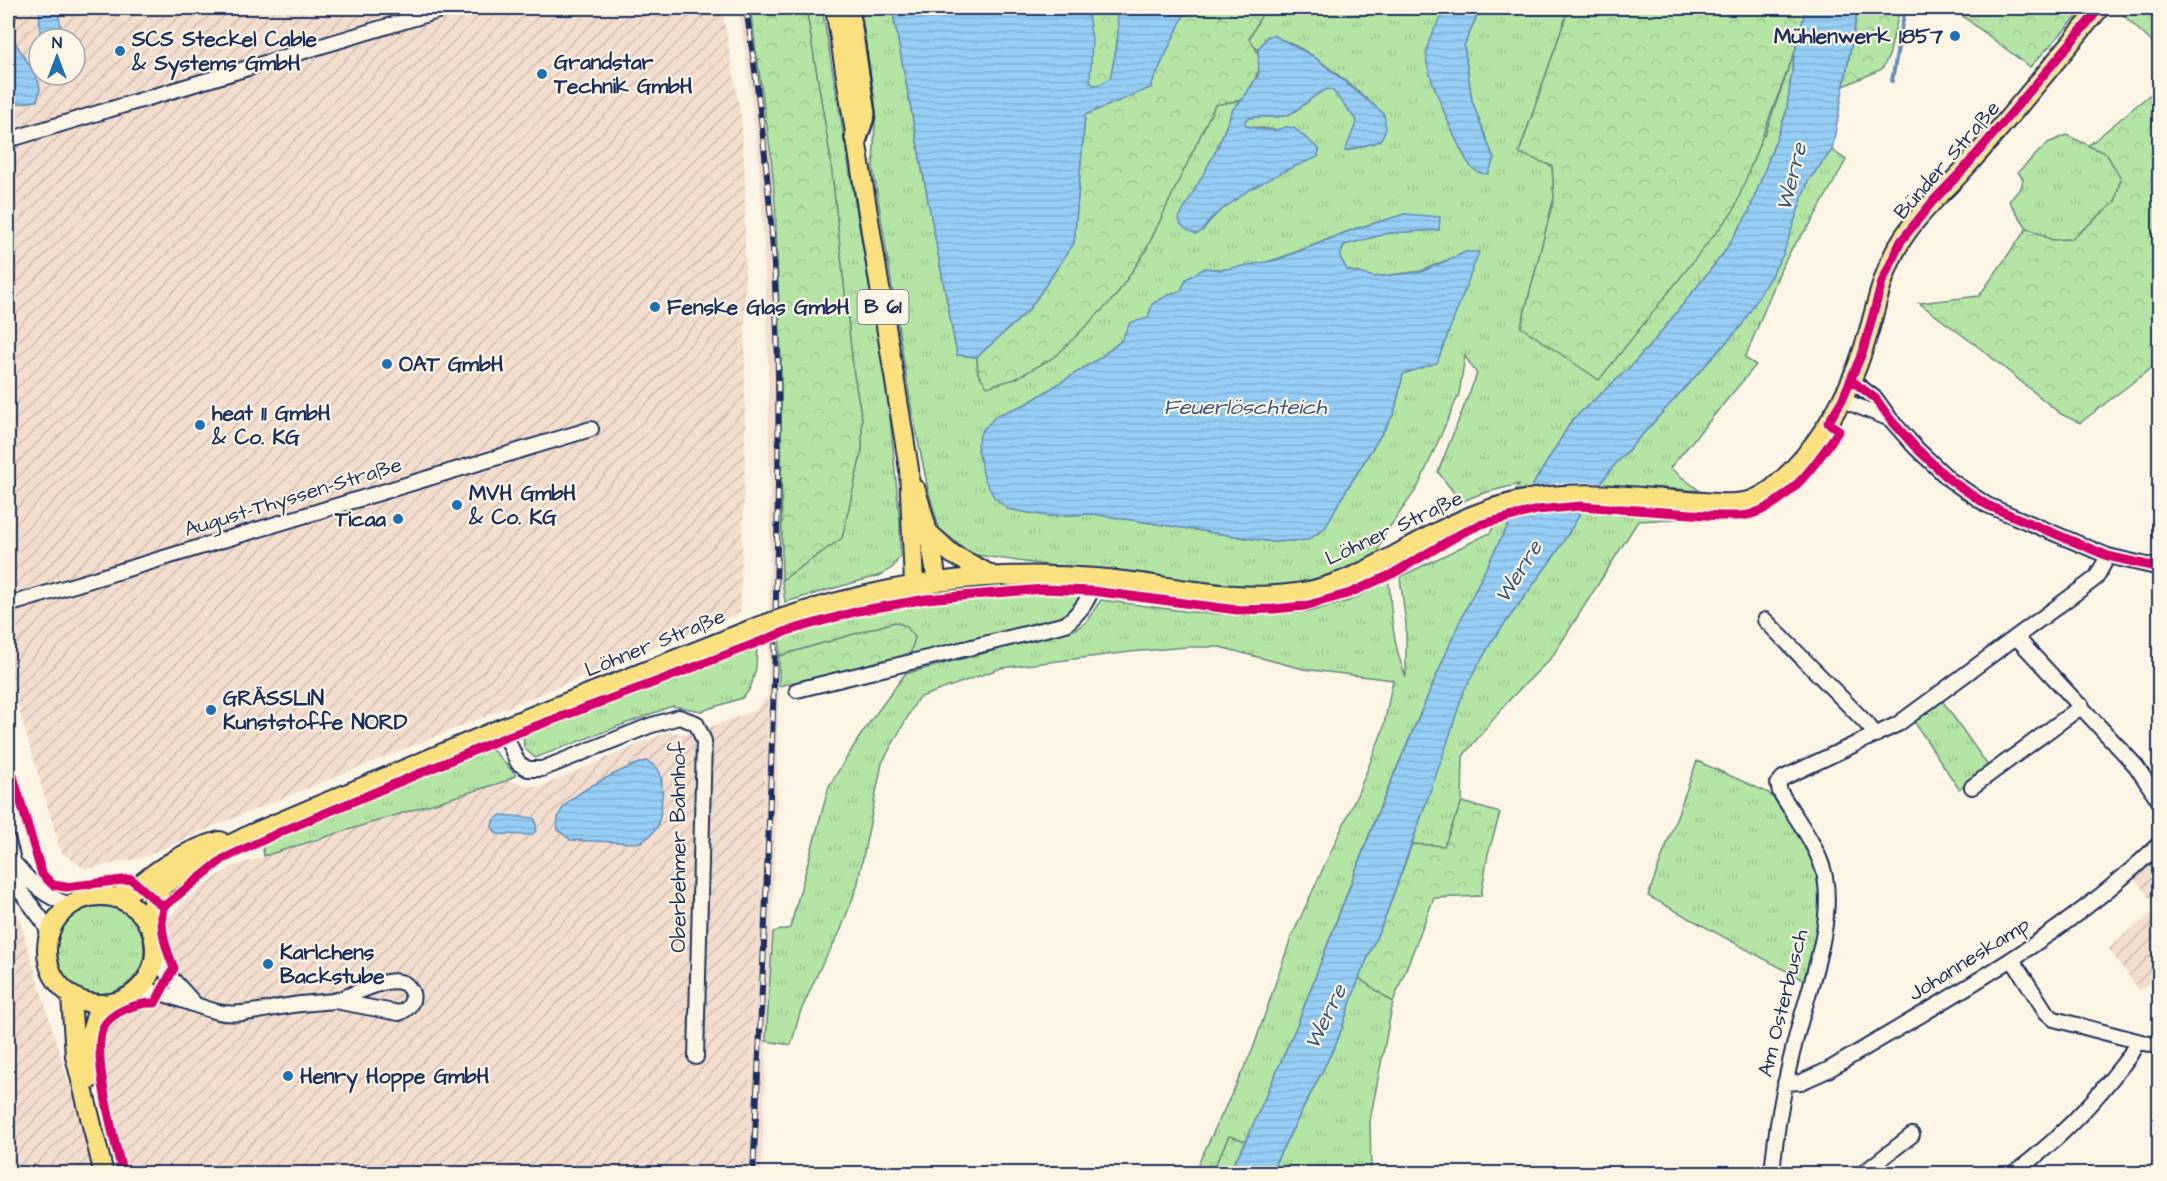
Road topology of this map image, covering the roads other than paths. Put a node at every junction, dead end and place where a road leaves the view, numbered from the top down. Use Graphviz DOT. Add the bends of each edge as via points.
graph roads {
  1 [pos="448,8"];
  2 [pos="836,8"];
  3 [pos="848,8"];
  4 [pos="2100,8"];
  5 [pos="856,138"];
  6 [pos="8,140"];
  7 [pos="1851,380"];
  8 [pos="1842,400"];
  9 [pos="1891,420"];
  10 [pos="591,429"];
  11 [pos="909,469"];
  12 [pos="1569,494"];
  13 [pos="929,533"];
  14 [pos="2108,555"];
  15 [pos="2160,568"];
  16 [pos="992,576"];
  17 [pos="1095,578"];
  18 [pos="936,581"];
  19 [pos="914,584"];
  20 [pos="8,604"];
  21 [pos="1765,620"];
  22 [pos="2016,637"];
  23 [pos="797,690"];
  24 [pos="2082,706"];
  25 [pos="502,728"];
  26 [pos="1876,735"];
  27 [pos="1972,787"];
  28 [pos="2160,802"];
  29 [pos="251,834"];
  30 [pos="8,841"];
  31 [pos="2160,843"];
  32 [pos="14,862"];
  33 [pos="115,898"];
  34 [pos="71,905"];
  35 [pos="147,923"];
  36 [pos="49,934"];
  37 [pos="154,959"];
  38 [pos="2013,959"];
  39 [pos="139,989"];
  40 [pos="71,996"];
  41 [pos="335,1001"];
  42 [pos="108,1004"];
  43 [pos="195,1004"];
  44 [pos="2136,1042"];
  45 [pos="2160,1047"];
  46 [pos="696,1057"];
  47 [pos="1785,1083"];
  48 [pos="89,1107"];
  49 [pos="1912,1135"];
  50 [pos="104,1173"];
  51 [pos="1772,1173"];
  52 [pos="1862,1173"];
  53 [pos="2013,1173"];
  1 -- 6 [label="street"];
  2 -- 5 [label="main road, B 61"];
  3 -- 5 [label="highway" via="864,114"];
  4 -- 7 [label="main road, Bünder Straße" via="1901,241 1882,282"];
  5 -- 11 [label="main road, B 61"];
  7 -- 8 [label="main road, Bünder Straße"];
  7 -- 9 [label="street" via="1876,399"];
  8 -- 9 [label="street"];
  8 -- 12 [label="main road, Bünder Straße" via="1788,475 1754,500 1725,503"];
  9 -- 14 [label="street" via="1966,492 2014,518"];
  10 -- 20 [label="street, August-Thyssen-Straße"];
  11 -- 13 [label="main road, B 61"];
  11 -- 19 [label="main road, B 61"];
  12 -- 17 [label="main road, Löhner Straße" via="1514,502 1478,513 1369,568 1301,592 1260,597"];
  13 -- 16 [label="main road, B 61" via="951,554"];
  13 -- 18 [label="main road, B 61"];
  14 -- 15 [label="street"];
  14 -- 22 [label="street, Am Osterbusch" via="2096,578"];
  16 -- 17 [label="main road, Löhner Straße"];
  16 -- 18 [label="main road, Löhner Straße"];
  17 -- 23 [label="street" via="1093,591 1082,610 1066,624"];
  18 -- 19 [label="main road, Löhner Straße"];
  19 -- 25 [label="main road, Löhner Straße, bridge" via="838,601 757,627"];
  21 -- 26 [label="street"];
  22 -- 24 [label="street"];
  22 -- 26 [label="street, Am Osterbusch" via="1898,724"];
  24 -- 27 [label="street"];
  24 -- 28 [label="street" via="2136,766"];
  25 -- 29 [label="main road, Löhner Straße"];
  25 -- 46 [label="street, Oberbehmer Bahnhof" via="518,763 528,769 542,769 649,726 680,717 696,723 704,741"];
  26 -- 47 [label="street, Am Osterbusch" via="1778,783 1814,849 1827,889 1819,959"];
  29 -- 33 [label="main road, Löhner Straße" via="201,846"];
  29 -- 35 [label="main road, Löhner Straße" via="208,855 164,885 153,899"];
  30 -- 32 [label="street"];
  31 -- 38 [label="street, Johanneskamp" via="2079,914"];
  32 -- 34 [label="street" via="38,889"];
  32 -- 36 [label="street" via="21,892"];
  33 -- 34 [label="main road" via="84,899"];
  33 -- 35 [label="main road" via="133,907"];
  34 -- 36 [label="main road" via="57,918"];
  35 -- 37 [label="main road"];
  36 -- 40 [label="main road" via="50,969"];
  37 -- 39 [label="main road"];
  37 -- 43 [label="street"];
  38 -- 44 [label="street" via="2054,1019"];
  38 -- 47 [label="street, Johanneskamp" via="1828,1070 1801,1082"];
  39 -- 42 [label="main road"];
  39 -- 43 [label="street" via="159,991"];
  40 -- 42 [label="main road" via="88,1003"];
  40 -- 48 [label="main road" via="75,1056"];
  41 -- 41 [label="street" via="399,1013 409,1007 412,996 408,986 397,980"];
  41 -- 43 [label="street" via="220,1013"];
  42 -- 48 [label="main road" via="96,1015 90,1035"];
  44 -- 45 [label="street"];
  44 -- 53 [label="street" via="2133,1052 2094,1100"];
  47 -- 51 [label="street, Am Osterbusch"];
  48 -- 50 [label="main road"];
  49 -- 52 [label="street"];
}
